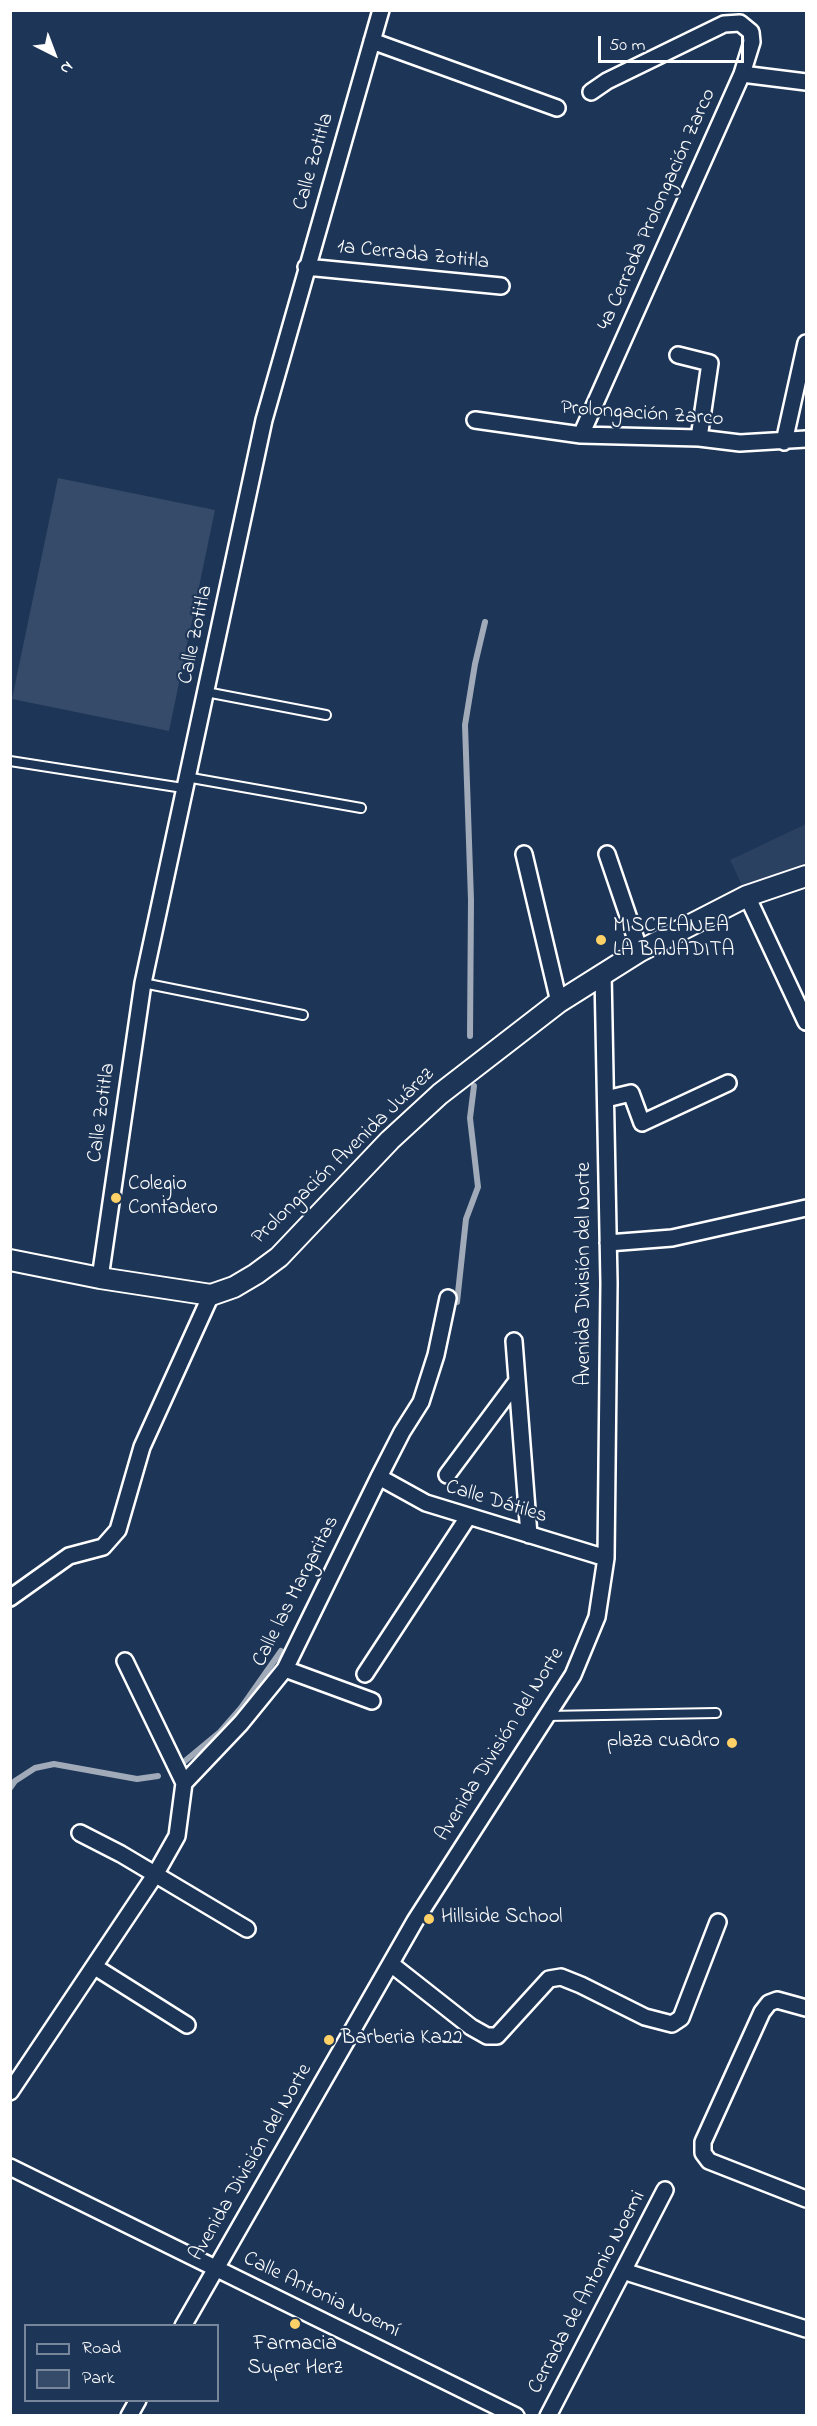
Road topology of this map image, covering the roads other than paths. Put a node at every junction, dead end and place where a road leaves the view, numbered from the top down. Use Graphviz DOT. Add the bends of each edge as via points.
graph roads {
  1 [pos="381,10"];
  2 [pos="372,41"];
  3 [pos="742,74"];
  4 [pos="807,82"];
  5 [pos="591,92"];
  6 [pos="557,108"];
  7 [pos="314,267"];
  8 [pos="501,286"];
  9 [pos="807,343"];
  10 [pos="678,355"];
  11 [pos="475,420"];
  12 [pos="581,435"];
  13 [pos="699,438"];
  14 [pos="807,439"];
  15 [pos="784,442"];
  16 [pos="206,692"];
  17 [pos="326,715"];
  18 [pos="10,761"];
  19 [pos="184,783"];
  20 [pos="361,808"];
  21 [pos="524,854"];
  22 [pos="607,854"];
  23 [pos="807,876"];
  24 [pos="750,904"];
  25 [pos="640,951"];
  26 [pos="603,973"];
  27 [pos="142,983"];
  28 [pos="559,1002"];
  29 [pos="303,1015"];
  30 [pos="807,1022"];
  31 [pos="728,1083"];
  32 [pos="606,1099"];
  33 [pos="807,1208"];
  34 [pos="608,1243"];
  35 [pos="10,1260"];
  36 [pos="100,1278"];
  37 [pos="211,1295"];
  38 [pos="448,1298"];
  39 [pos="514,1341"];
  40 [pos="517,1381"];
  41 [pos="447,1476"];
  42 [pos="379,1477"];
  43 [pos="468,1517"];
  44 [pos="529,1535"];
  45 [pos="606,1558"];
  46 [pos="10,1598"];
  47 [pos="125,1661"];
  48 [pos="285,1669"];
  49 [pos="365,1674"];
  50 [pos="372,1701"];
  51 [pos="716,1713"];
  52 [pos="548,1716"];
  53 [pos="184,1783"];
  54 [pos="80,1833"];
  55 [pos="155,1875"];
  56 [pos="718,1922"];
  57 [pos="247,1929"];
  58 [pos="391,1965"];
  59 [pos="95,1967"];
  60 [pos="807,2008"];
  61 [pos="187,2025"];
  62 [pos="10,2092"];
  63 [pos="10,2167"];
  64 [pos="665,2190"];
  65 [pos="807,2199"];
  66 [pos="217,2268"];
  67 [pos="623,2271"];
  68 [pos="184,2324"];
  69 [pos="807,2329"];
  70 [pos="137,2402"];
  71 [pos="129,2415"];
  72 [pos="516,2415"];
  73 [pos="548,2415"];
  1 -- 2 [label="street, Calle Zotitla"];
  2 -- 6 [label="street"];
  2 -- 7 [label="street, Calle Zotitla"];
  3 -- 4 [label="street"];
  3 -- 5 [label="street, 4a Cerrada Prolongación Zarco" via="752,37 744,24 734,22"];
  3 -- 12 [label="street, 4a Cerrada Prolongación Zarco"];
  7 -- 8 [label="street, 1a Cerrada Zotitla"];
  7 -- 16 [label="street, Calle Zotitla" via="264,420"];
  9 -- 15 [label="street"];
  10 -- 13 [label="street" via="710,363"];
  11 -- 12 [label="street, Prolongación Zarco"];
  12 -- 13 [label="street, Prolongación Zarco"];
  13 -- 15 [label="street, Prolongación Zarco" via="740,443"];
  14 -- 15 [label="street, Prolongación Zarco"];
  16 -- 17 [label="lane"];
  16 -- 19 [label="street, Calle Zotitla"];
  18 -- 19 [label="lane"];
  19 -- 20 [label="lane"];
  19 -- 27 [label="street, Calle Zotitla"];
  21 -- 28 [label="street"];
  22 -- 25 [label="street"];
  23 -- 24 [label="street, Prolongación Avenida Juárez"];
  24 -- 25 [label="street, Prolongación Avenida Juárez"];
  24 -- 30 [label="street"];
  25 -- 26 [label="street, Prolongación Avenida Juárez"];
  26 -- 28 [label="street, Prolongación Avenida Juárez"];
  26 -- 32 [label="street, Avenida División del Norte"];
  27 -- 29 [label="lane"];
  27 -- 36 [label="street, Calle Zotitla"];
  28 -- 37 [label="street, Prolongación Avenida Juárez" via="440,1094 390,1140 279,1257 234,1287"];
  31 -- 32 [label="street" via="642,1123 631,1093"];
  32 -- 34 [label="street, Avenida División del Norte"];
  33 -- 34 [label="street" via="672,1238"];
  34 -- 45 [label="street, Avenida División del Norte"];
  35 -- 36 [label="street"];
  36 -- 37 [label="street"];
  37 -- 46 [label="street" via="142,1447 118,1530 103,1547 69,1556"];
  38 -- 42 [label="street, Calle las Margaritas" via="421,1402"];
  39 -- 40 [label="street"];
  40 -- 41 [label="street"];
  40 -- 44 [label="street"];
  42 -- 43 [label="street, Calle Dátiles" via="426,1503"];
  42 -- 48 [label="street, Calle las Margaritas"];
  43 -- 44 [label="street, Calle Dátiles"];
  43 -- 49 [label="street"];
  44 -- 45 [label="street, Calle Dátiles"];
  45 -- 52 [label="street, Avenida División del Norte" via="597,1617 573,1676"];
  47 -- 53 [label="street"];
  48 -- 50 [label="street"];
  48 -- 53 [label="street, Calle las Margaritas"];
  51 -- 52 [label="lane"];
  52 -- 58 [label="street, Avenida División del Norte" via="415,1921"];
  53 -- 55 [label="street" via="177,1836"];
  54 -- 55 [label="street"];
  55 -- 57 [label="street"];
  55 -- 59 [label="street"];
  56 -- 58 [label="street" via="681,2018 672,2024 645,2017 561,1977 549,1979 497,2036 487,2036"];
  58 -- 66 [label="street, Avenida División del Norte"];
  59 -- 61 [label="street"];
  59 -- 62 [label="street"];
  60 -- 65 [label="street" via="777,2000 762,2012 703,2142 703,2153 709,2161"];
  63 -- 66 [label="street, Calle Antonia Noemí"];
  64 -- 67 [label="street, Cerrada de Antonio Noemi"];
  66 -- 68 [label="street, Avenida División del Norte"];
  66 -- 72 [label="street, Calle Antonia Noemí"];
  67 -- 69 [label="street"];
  67 -- 73 [label="street, Cerrada de Antonio Noemi"];
  70 -- 71 [label="street"];
}
